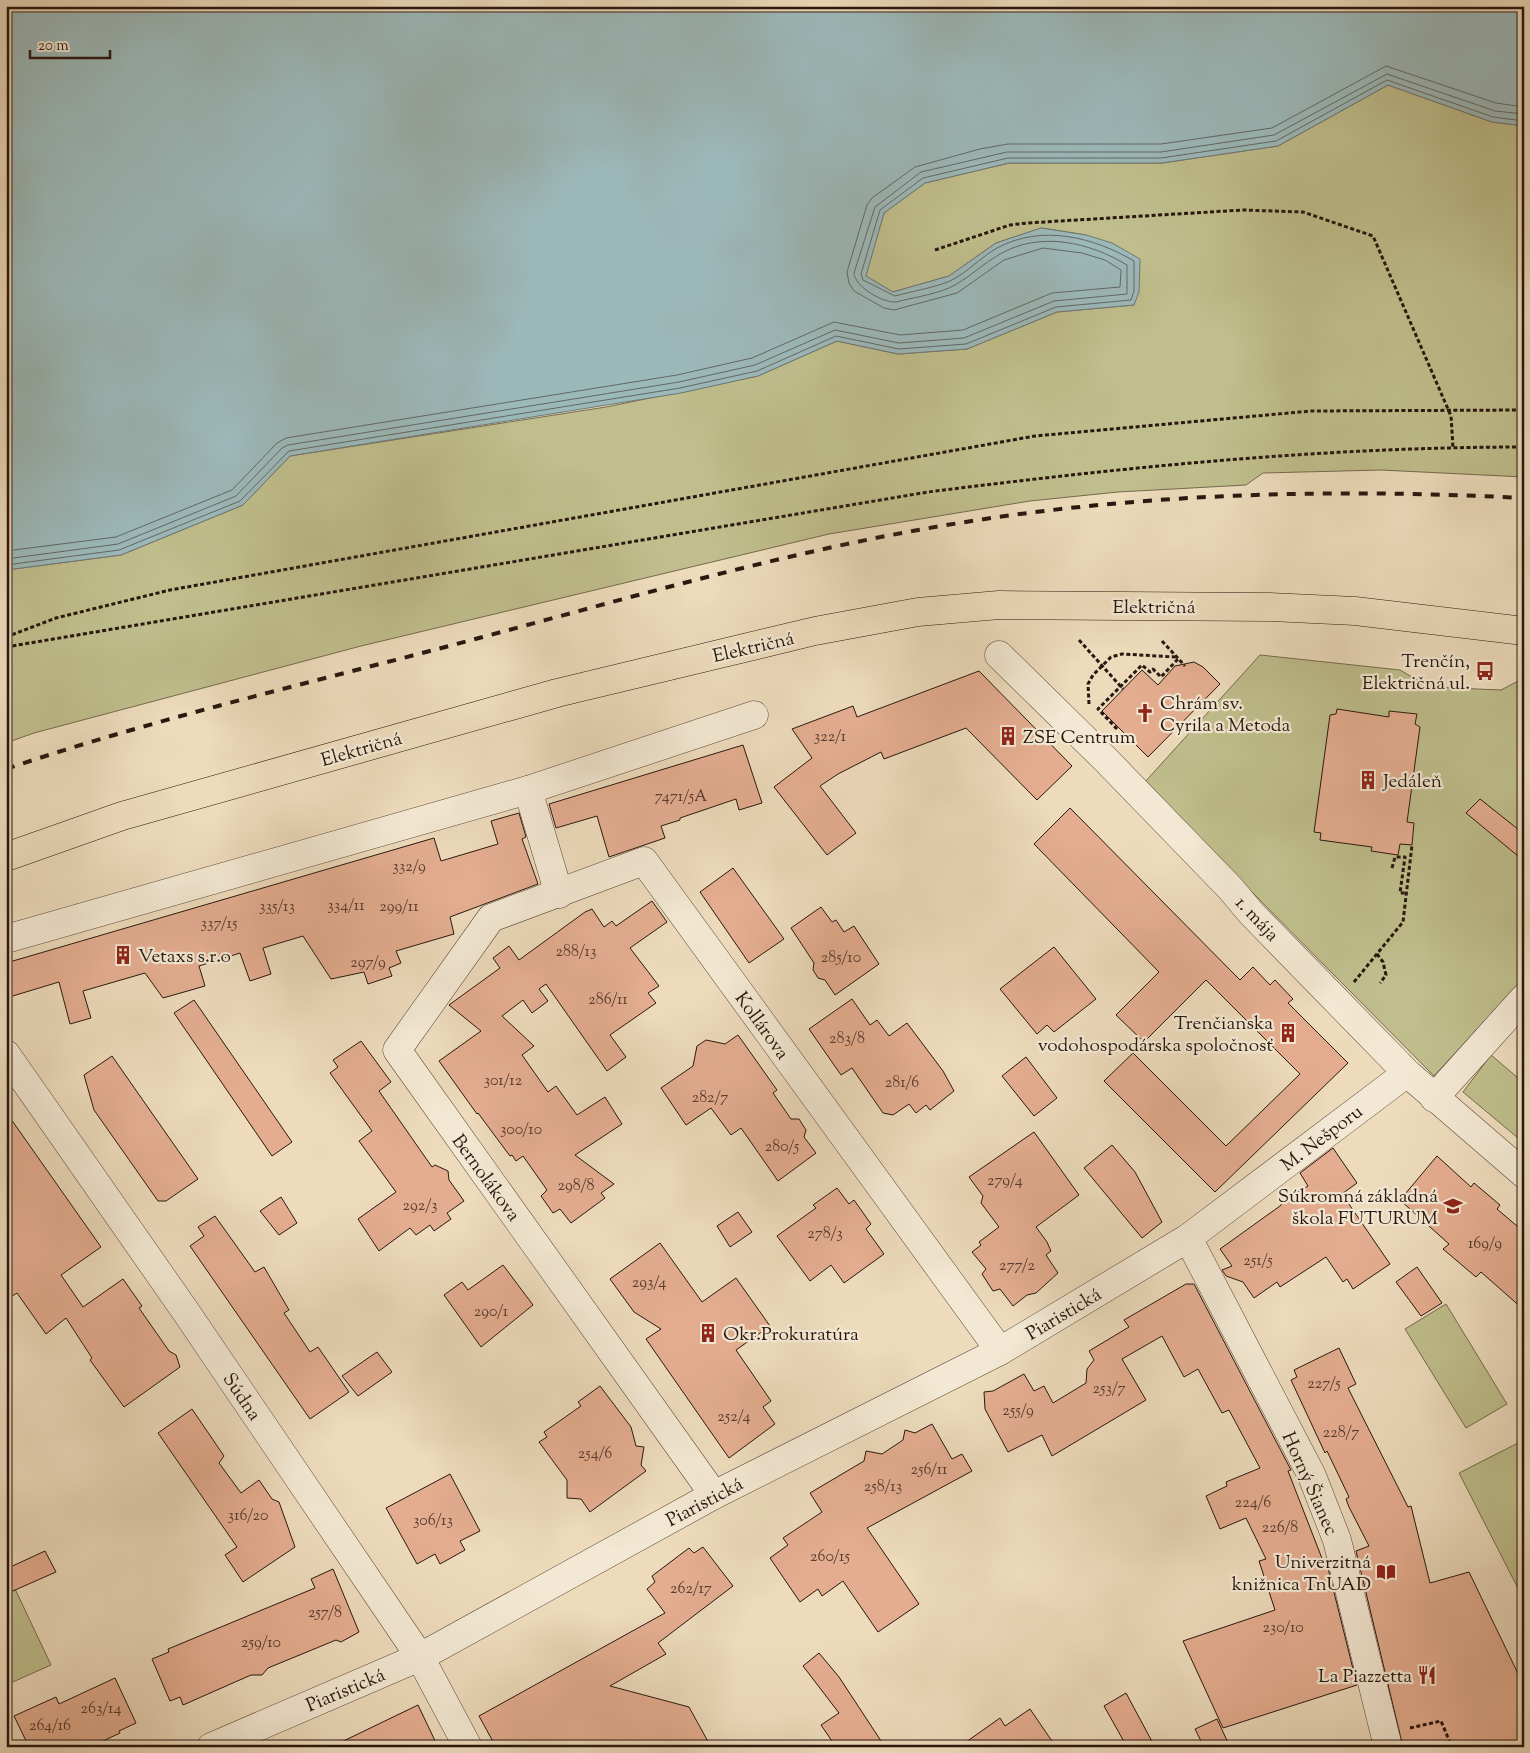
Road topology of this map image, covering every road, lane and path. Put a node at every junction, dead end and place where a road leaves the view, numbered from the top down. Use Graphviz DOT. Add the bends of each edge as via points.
graph roads {
  1 [pos="936,250"];
  2 [pos="1448,410"];
  3 [pos="1524,410"];
  4 [pos="1524,447"];
  5 [pos="1453,448"];
  6 [pos="1524,630"];
  7 [pos="6,637"];
  8 [pos="1079,640"];
  9 [pos="1162,641"];
  10 [pos="6,647"];
  11 [pos="999,655"];
  12 [pos="1177,658"];
  13 [pos="1101,665"];
  14 [pos="1185,666"];
  15 [pos="1122,688"];
  16 [pos="1090,709"];
  17 [pos="754,716"];
  18 [pos="1103,723"];
  19 [pos="1121,733"];
  20 [pos="1117,736"];
  21 [pos="528,790"];
  22 [pos="1412,845"];
  23 [pos="6,857"];
  24 [pos="1392,868"];
  25 [pos="1406,893"];
  26 [pos="558,894"];
  27 [pos="6,938"];
  28 [pos="1377,954"];
  29 [pos="1380,983"];
  30 [pos="1524,998"];
  31 [pos="1337,1002"];
  32 [pos="6,1054"];
  33 [pos="1407,1073"];
  34 [pos="1434,1098"];
  35 [pos="1524,1174"];
  36 [pos="1188,1238"];
  37 [pos="1000,1351"];
  38 [pos="714,1495"];
  39 [pos="420,1657"];
  40 [pos="1387,1741"];
  41 [pos="211,1747"];
  42 [pos="468,1747"];
  43 [pos="1452,1747"];
  1 -- 2 [label="path" via="1010,225 1027,223 1243,210 1304,212 1373,236"];
  2 -- 3 [label="path"];
  2 -- 5 [label="path"];
  2 -- 7 [label="path" via="1311,411 1036,436 170,590 56,618"];
  4 -- 5 [label="path"];
  5 -- 10 [label="path" via="1227,458 928,492"];
  6 -- 23 [label="main road, Električná" via="1355,611 1260,607 999,605 890,616 557,693 122,816"];
  8 -- 13 [label="path"];
  9 -- 12 [label="path"];
  11 -- 31 [label="street, 1. mája" via="1105,759"];
  12 -- 13 [label="path" via="1122,654"];
  12 -- 14 [label="path"];
  12 -- 15 [label="path" via="1161,677 1142,665"];
  13 -- 15 [label="path"];
  13 -- 16 [label="path" via="1088,684"];
  15 -- 19 [label="path" via="1098,710"];
  17 -- 21 [label="street"];
  18 -- 20 [label="path"];
  21 -- 26 [label="street"];
  21 -- 27 [label="street"];
  22 -- 25 [label="path"];
  24 -- 25 [label="path" via="1395,857 1405,857 1400,892"];
  25 -- 28 [label="path" via="1403,922"];
  26 -- 37 [label="street, Kollárova" via="644,861"];
  26 -- 38 [label="street, Bernolákova" via="491,918 397,1050"];
  28 -- 29 [label="path" via="1386,975"];
  28 -- 31 [label="path"];
  30 -- 34 [label="street"];
  31 -- 33 [label="street, 1. mája"];
  32 -- 39 [label="street, Súdna"];
  33 -- 34 [label="street, 1. mája"];
  33 -- 36 [label="street, M. Nešporu"];
  34 -- 35 [label="street, 1. mája"];
  36 -- 37 [label="street, Piaristická"];
  36 -- 40 [label="street, Horný Šianec" via="1312,1476 1337,1540"];
  37 -- 38 [label="street, Piaristická"];
  38 -- 39 [label="street, Piaristická"];
  39 -- 41 [label="street, Piaristická"];
  39 -- 42 [label="street, Súdna"];
  40 -- 43 [label="path" via="1441,1721"];
}
